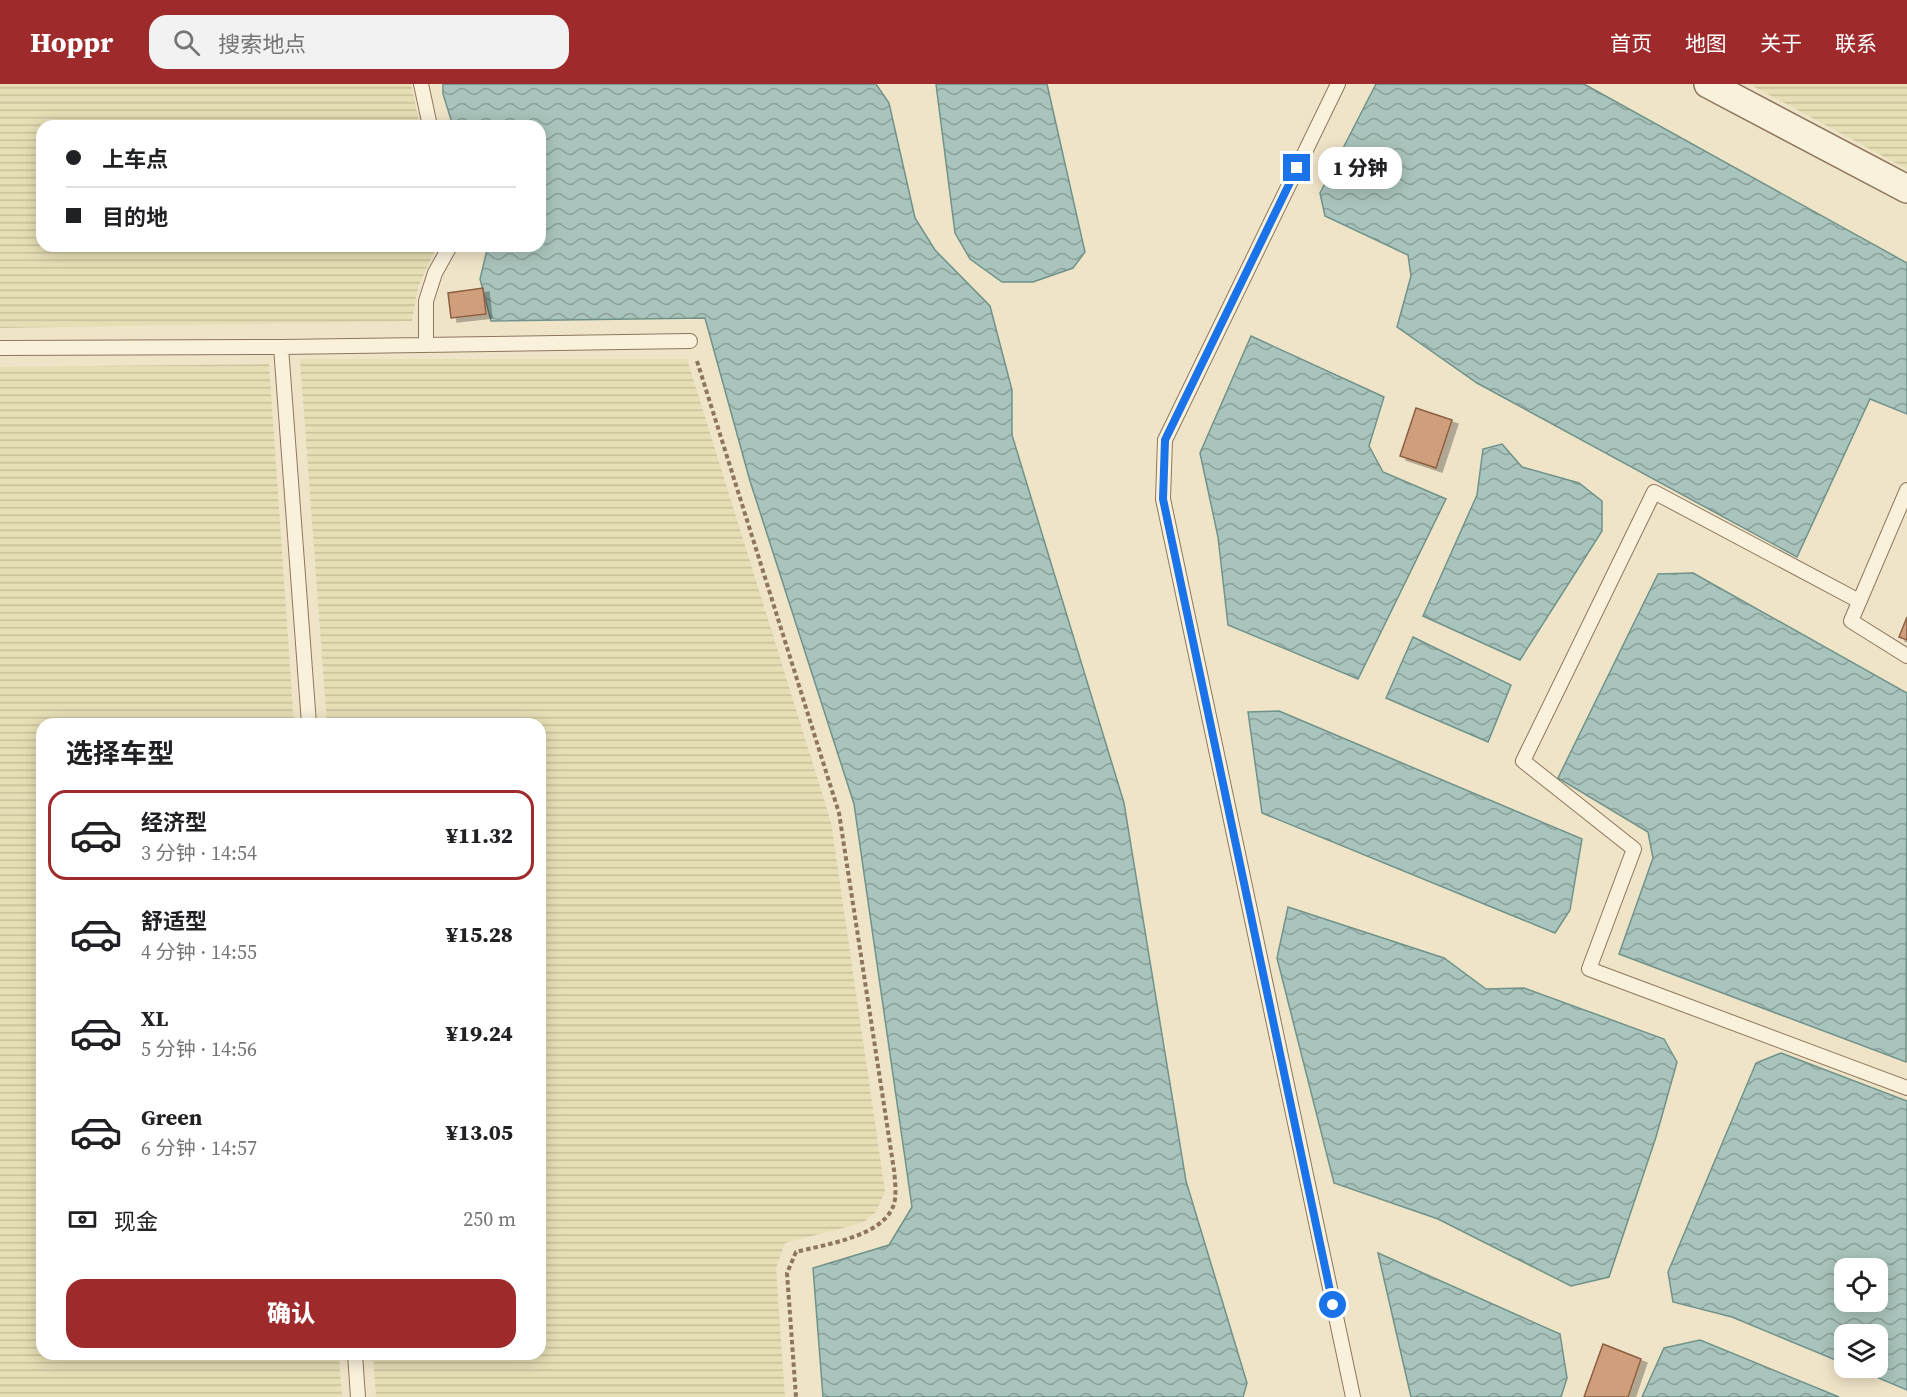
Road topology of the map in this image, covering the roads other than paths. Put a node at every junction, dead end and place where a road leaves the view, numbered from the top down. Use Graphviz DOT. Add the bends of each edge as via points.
graph roads {
  1 [pos="421,84"];
  2 [pos="1338,84"];
  3 [pos="1708,84"];
  4 [pos="429,120"];
  5 [pos="1907,189"];
  6 [pos="447,252"];
  7 [pos="690,341"];
  8 [pos="426,344"];
  9 [pos="281,347"];
  10 [pos="0,348"];
  11 [pos="1907,491"];
  12 [pos="1859,600"];
  13 [pos="1907,656"];
  14 [pos="309,718"];
  15 [pos="1907,1088"];
  16 [pos="355,1360"];
  17 [pos="358,1397"];
  18 [pos="1353,1397"];
  1 -- 4 [label="lane"];
  2 -- 18 [label="lane" via="1165,440 1163,499"];
  3 -- 5 [label="street"];
  6 -- 8 [label="lane" via="426,301"];
  7 -- 8 [label="lane"];
  8 -- 9 [label="lane"];
  9 -- 10 [label="lane"];
  9 -- 14 [label="lane"];
  11 -- 12 [label="lane"];
  12 -- 13 [label="lane" via="1851,621"];
  12 -- 15 [label="lane" via="1654,492 1523,761 1634,849 1589,969"];
  16 -- 17 [label="lane"];
}
